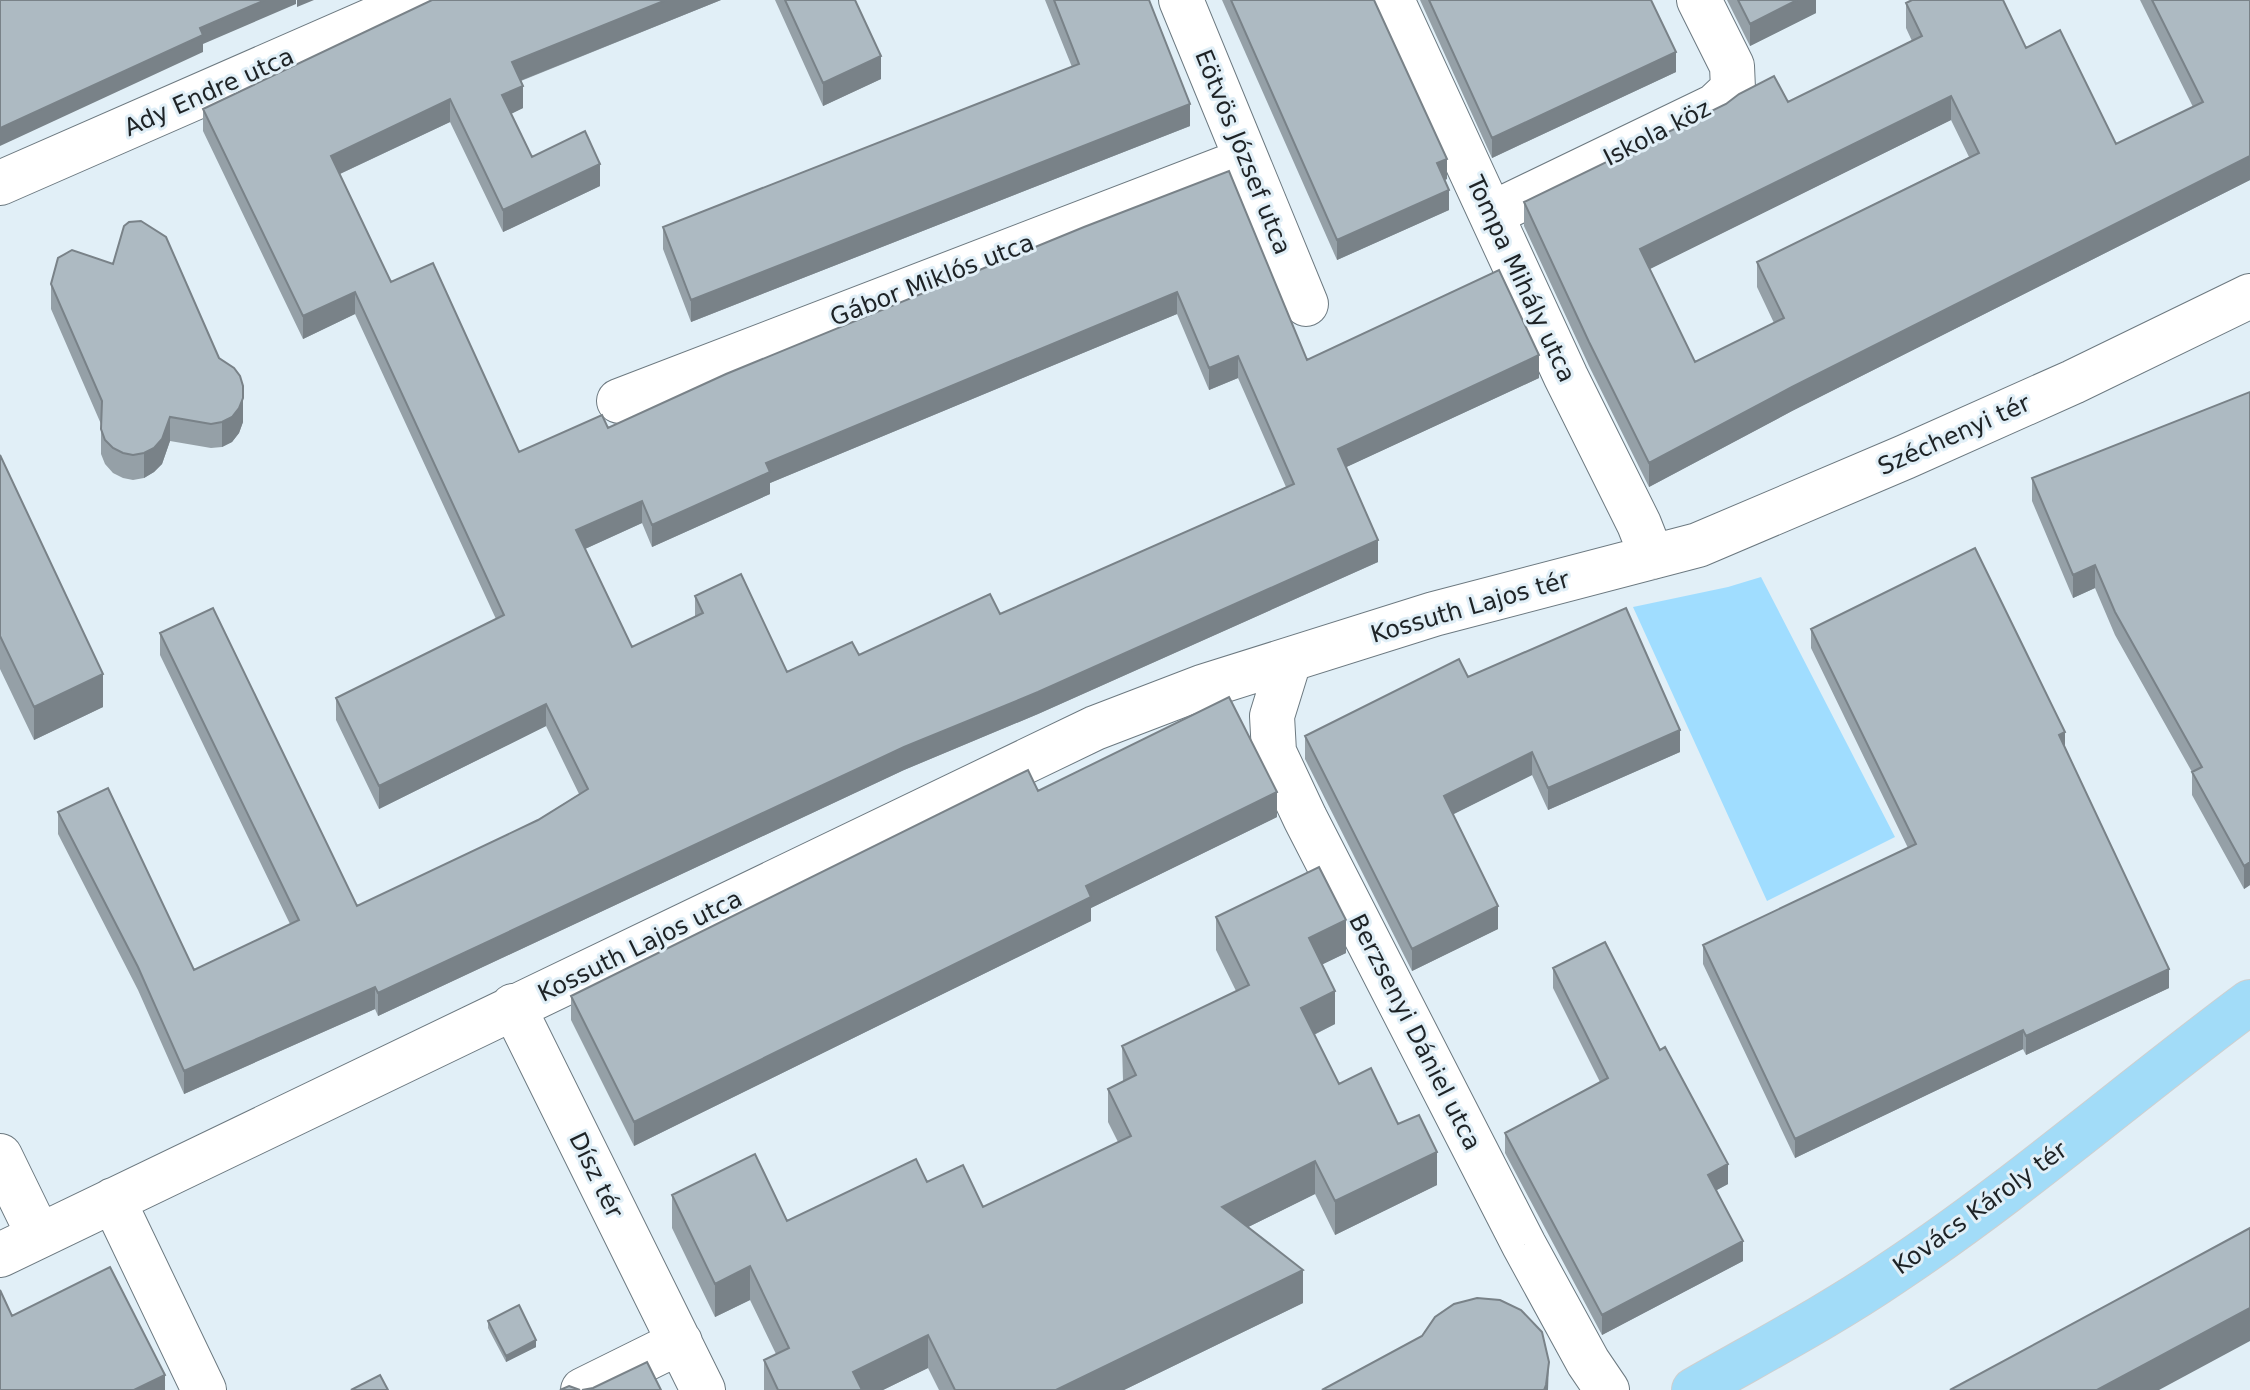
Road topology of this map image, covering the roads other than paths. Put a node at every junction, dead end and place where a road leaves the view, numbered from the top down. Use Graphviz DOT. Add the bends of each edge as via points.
graph roads {
  1 [pos="418,0"];
  2 [pos="1181,0"];
  3 [pos="1392,0"];
  4 [pos="1699,0"];
  5 [pos="1246,160"];
  6 [pos="0,183"];
  7 [pos="1491,214"];
  8 [pos="2250,296"];
  9 [pos="1306,304"];
  10 [pos="619,401"];
  11 [pos="1652,557"];
  12 [pos="1289,661"];
  13 [pos="2250,1002"];
  14 [pos="513,1006"];
  15 [pos="0,1156"];
  16 [pos="113,1200"];
  17 [pos="39,1236"];
  18 [pos="0,1255"];
  19 [pos="680,1342"];
  20 [pos="204,1390"];
  21 [pos="583,1390"];
  22 [pos="703,1390"];
  23 [pos="1607,1390"];
  24 [pos="1694,1390"];
  1 -- 6 [label="street, Ady Endre utca"];
  2 -- 5 [label="street, Eötvös József utca"];
  3 -- 7 [label="street, Tompa Mihály utca"];
  4 -- 7 [label="street, Iskola köz" via="1732,66 1733,89 1715,106"];
  5 -- 9 [label="street, Eötvös József utca"];
  5 -- 10 [label="street, Gábor Miklós utca"];
  7 -- 11 [label="street, Tompa Mihály utca"];
  8 -- 11 [label="street, Széchenyi tér" via="1905,457 1698,545"];
  11 -- 12 [label="street, Kossuth Lajos tér" via="1434,614"];
  12 -- 14 [label="street, Kossuth Lajos utca" via="1095,728"];
  12 -- 23 [label="street, Berzsenyi Dániel utca" via="1272,716 1274,752 1524,1245"];
  13 -- 24 [label="main road, Kovács Károly tér" via="1892,1274"];
  14 -- 16 [label="street, Kossuth Lajos utca"];
  14 -- 19 [label="street, Dísz tér"];
  15 -- 17 [label="street"];
  16 -- 17 [label="street, Kossuth Lajos utca"];
  16 -- 20 [label="street"];
  17 -- 18 [label="street, Kossuth Lajos utca"];
  19 -- 21 [label="street"];
  19 -- 22 [label="street, Dísz tér"];
}
